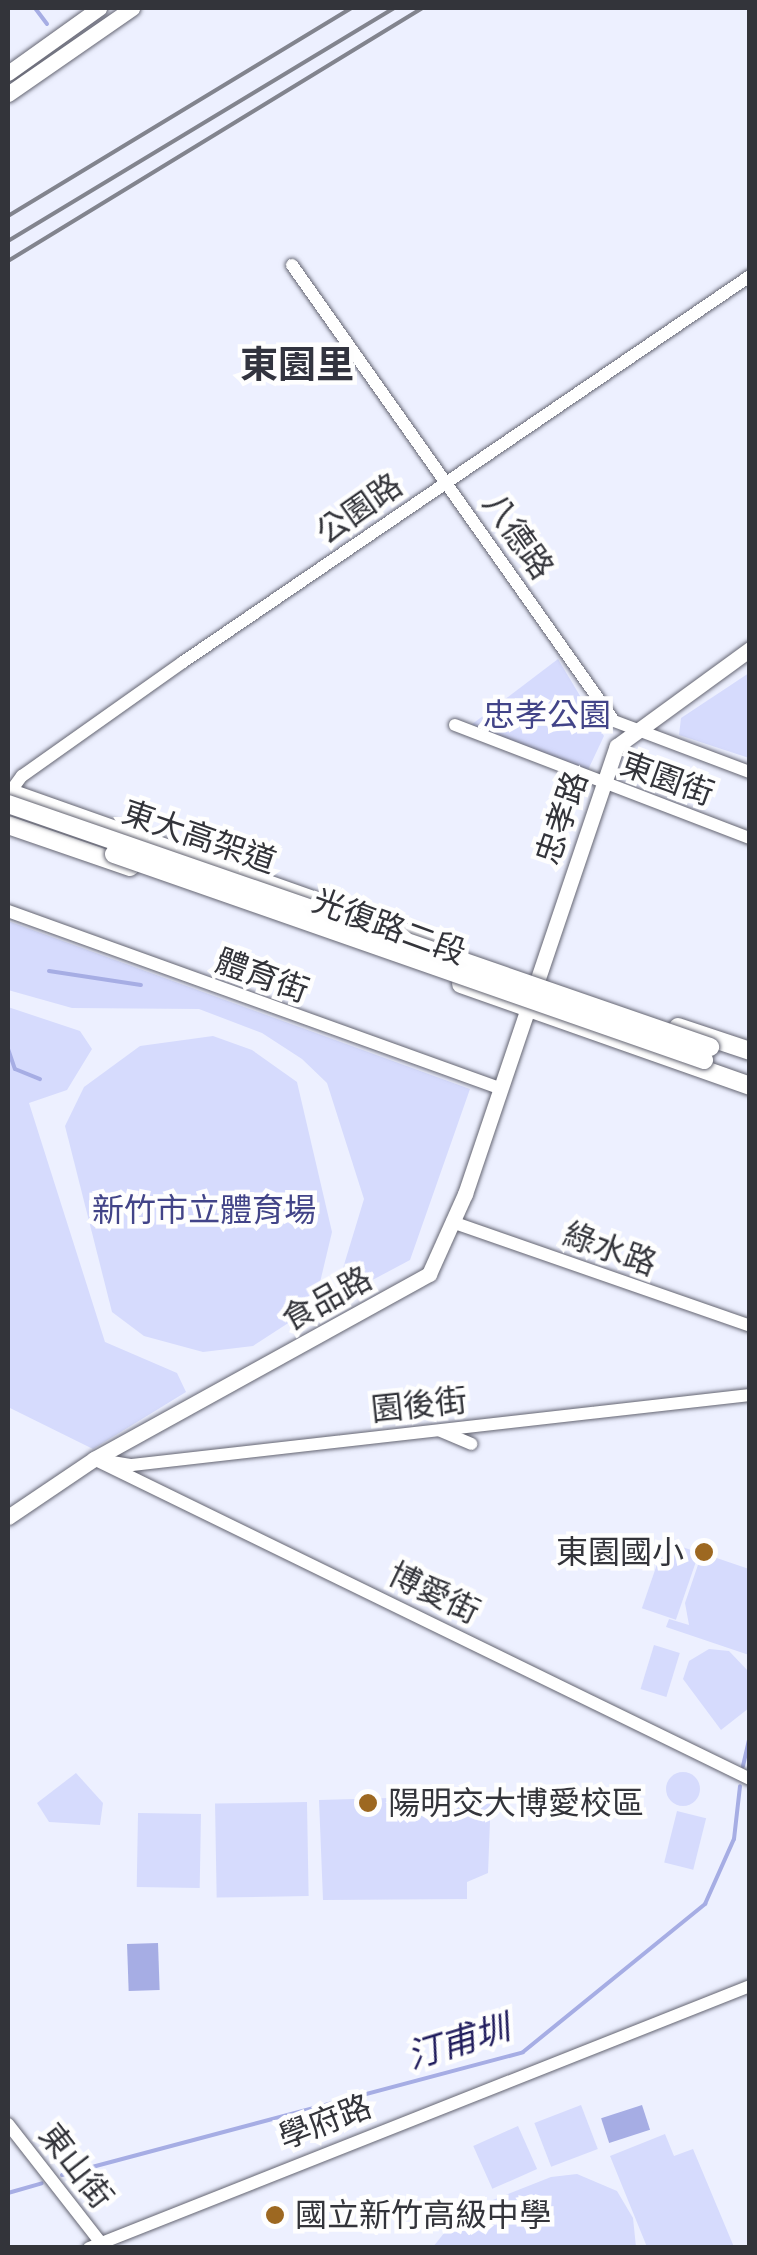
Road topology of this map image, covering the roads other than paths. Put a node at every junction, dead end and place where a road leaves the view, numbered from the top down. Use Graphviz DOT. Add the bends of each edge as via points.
graph roads {
  1 [pos="99,8"];
  2 [pos="132,8"];
  3 [pos="8,73"];
  4 [pos="8,94"];
  5 [pos="292,265"];
  6 [pos="750,276"];
  7 [pos="447,482"];
  8 [pos="750,649"];
  9 [pos="455,726"];
  10 [pos="634,730"];
  11 [pos="750,772"];
  12 [pos="602,786"];
  13 [pos="8,796"];
  14 [pos="8,816"];
  15 [pos="8,824"];
  16 [pos="750,838"];
  17 [pos="114,854"];
  18 [pos="8,911"];
  19 [pos="536,978"];
  20 [pos="526,1008"];
  21 [pos="750,1051"];
  22 [pos="707,1054"];
  23 [pos="750,1062"];
  24 [pos="750,1078"];
  25 [pos="750,1086"];
  26 [pos="499,1088"];
  27 [pos="452,1222"];
  28 [pos="750,1326"];
  29 [pos="750,1395"];
  30 [pos="439,1430"];
  31 [pos="471,1444"];
  32 [pos="94,1459"];
  33 [pos="8,1517"];
  34 [pos="750,1779"];
  35 [pos="750,1986"];
  36 [pos="8,2124"];
  37 [pos="95,2245"];
  1 -- 3 [label="street"];
  2 -- 4 [label="street"];
  5 -- 7 [label="street, 八德路"];
  6 -- 7 [label="street, 公園路"];
  7 -- 10 [label="street, 八德路" via="614,721"];
  7 -- 13 [label="street, 公園路" via="22,776"];
  8 -- 10 [label="street, 忠孝路"];
  9 -- 12 [label="street, 東園街"];
  10 -- 11 [label="street, 八德路"];
  10 -- 12 [label="street, 忠孝路" via="617,746"];
  12 -- 16 [label="street, 東園街"];
  12 -- 19 [label="street, 忠孝路"];
  13 -- 19 [label="main road, 光復路二段"];
  13 -- 22 [label="main road, 東大高架道, bridge"];
  14 -- 17 [label="main road, 東大高架道"];
  15 -- 20 [label="main road, 光復路二段"];
  17 -- 20 [label="main road, bridge" via="136,853 468,971"];
  17 -- 22 [label="main road, 東大高架道, bridge"];
  18 -- 26 [label="street, 體育街"];
  19 -- 20 [label="street, 忠孝路"];
  19 -- 21 [label="main road, 光復路二段"];
  20 -- 25 [label="main road, 光復路二段"];
  20 -- 26 [label="street, 食品路"];
  22 -- 23 [label="main road"];
  22 -- 24 [label="main road"];
  26 -- 27 [label="street, 食品路"];
  27 -- 28 [label="street, 綠水路"];
  27 -- 32 [label="street, 食品路" via="429,1274"];
  29 -- 30 [label="street, 園後街"];
  30 -- 31 [label="street"];
  30 -- 32 [label="street, 園後街" via="132,1465"];
  32 -- 33 [label="street, 食品路"];
  32 -- 34 [label="street, 博愛街"];
  35 -- 37 [label="street, 學府路"];
  36 -- 37 [label="street, 東山街"];
}
